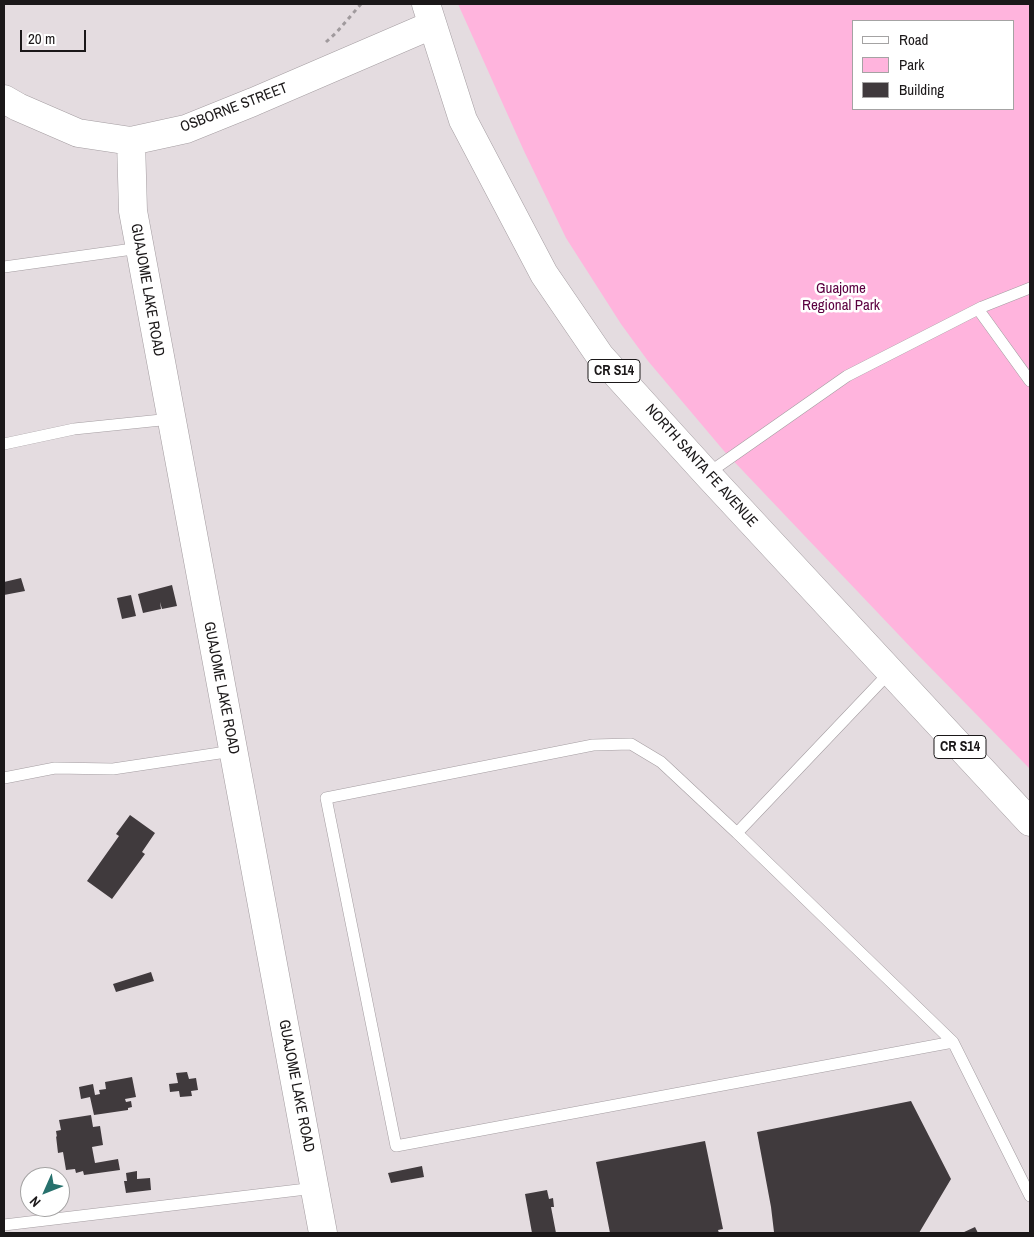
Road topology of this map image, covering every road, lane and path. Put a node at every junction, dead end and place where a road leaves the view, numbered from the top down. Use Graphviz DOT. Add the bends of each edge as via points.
graph roads {
  1 [pos="429,14"];
  2 [pos="4,99"];
  3 [pos="131,141"];
  4 [pos="140,248"];
  5 [pos="4,267"];
  6 [pos="1030,288"];
  7 [pos="978,309"];
  8 [pos="1030,381"];
  9 [pos="171,419"];
  10 [pos="4,444"];
  11 [pos="707,474"];
  12 [pos="890,672"];
  13 [pos="233,751"];
  14 [pos="4,778"];
  15 [pos="1030,822"];
  16 [pos="737,834"];
  17 [pos="953,1042"];
  18 [pos="315,1188"];
  19 [pos="1030,1196"];
  20 [pos="4,1225"];
  21 [pos="323,1233"];
  1 -- 3 [label="street, OSBORNE STREET" via="253,102 186,129"];
  1 -- 11 [label="street, NORTH SANTA FE AVENUE / CR S14" via="463,120 544,274 600,356"];
  2 -- 3 [label="street, OSBORNE STREET" via="78,134"];
  3 -- 4 [label="street, GUAJOME LAKE ROAD" via="133,211"];
  4 -- 5 [label="lane"];
  4 -- 9 [label="street, GUAJOME LAKE ROAD"];
  6 -- 7 [label="lane"];
  7 -- 8 [label="lane"];
  7 -- 11 [label="lane" via="847,376"];
  9 -- 10 [label="lane" via="74,429"];
  9 -- 13 [label="street, GUAJOME LAKE ROAD"];
  11 -- 12 [label="street, NORTH SANTA FE AVENUE / CR S14"];
  12 -- 15 [label="street, NORTH SANTA FE AVENUE / CR S14"];
  12 -- 16 [label="lane"];
  13 -- 14 [label="lane" via="113,769 55,768"];
  13 -- 18 [label="street, GUAJOME LAKE ROAD"];
  16 -- 17 [label="lane"];
  16 -- 17 [label="lane" via="660,762 631,744 593,745 326,798 396,1146"];
  17 -- 19 [label="lane"];
  18 -- 20 [label="lane"];
  18 -- 21 [label="street, GUAJOME LAKE ROAD"];
}
